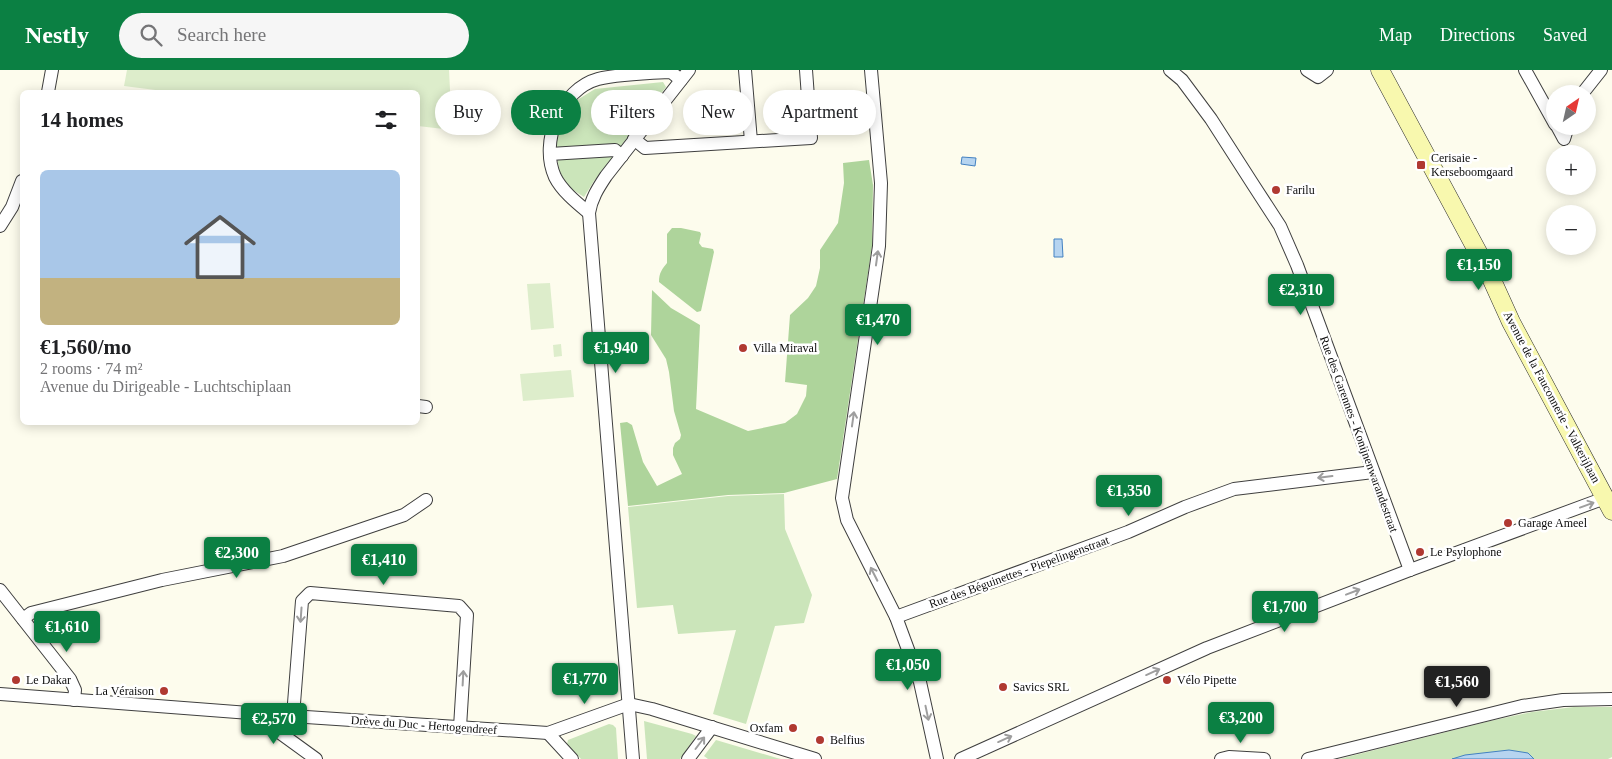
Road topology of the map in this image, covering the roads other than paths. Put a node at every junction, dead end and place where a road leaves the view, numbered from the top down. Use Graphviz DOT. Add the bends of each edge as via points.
graph roads {
  1 [pos="52,70"];
  2 [pos="745,70"];
  3 [pos="806,70"];
  4 [pos="872,70"];
  5 [pos="1170,70"];
  6 [pos="1307,70"];
  7 [pos="1327,70"];
  8 [pos="1380,70"];
  9 [pos="1525,70"];
  10 [pos="1600,70"];
  11 [pos="685,75"];
  12 [pos="1589,85"];
  13 [pos="48,90"];
  14 [pos="1546,107"];
  15 [pos="634,140"];
  16 [pos="751,141"];
  17 [pos="550,154"];
  18 [pos="622,156"];
  19 [pos="20,187"];
  20 [pos="589,213"];
  21 [pos="0,226"];
  22 [pos="1373,472"];
  23 [pos="426,500"];
  24 [pos="1610,502"];
  25 [pos="1410,570"];
  26 [pos="0,590"];
  27 [pos="896,617"];
  28 [pos="23,619"];
  29 [pos="0,694"];
  30 [pos="1612,699"];
  31 [pos="74,700"];
  32 [pos="629,704"];
  33 [pos="265,714"];
  34 [pos="293,716"];
  35 [pos="460,726"];
  36 [pos="712,727"];
  37 [pos="548,733"];
  38 [pos="316,759"];
  39 [pos="572,759"];
  40 [pos="633,759"];
  41 [pos="688,759"];
  42 [pos="815,759"];
  43 [pos="937,759"];
  44 [pos="961,759"];
  45 [pos="1221,759"];
  46 [pos="1264,759"];
  47 [pos="1308,759"];
  1 -- 13 [label="street"];
  2 -- 16 [label="street"];
  3 -- 16 [label="street" via="811,138"];
  27 -- 4 [label="street, one-way" via="847,520 842,498 879,246 881,183"];
  5 -- 22 [label="street, Rue des Garennes - Konijnenwarandestraat" via="1182,80 1211,119 1280,226"];
  6 -- 7 [label="street" via="1318,77"];
  8 -- 24 [label="street, Avenue de la Fauconnerie - Valkerijlaan" via="1487,269 1511,322"];
  9 -- 14 [label="street"];
  10 -- 12 [label="street"];
  11 -- 15 [label="street"];
  11 -- 17 [label="street" via="671,72 598,79 582,86 570,97 559,115 552,134"];
  15 -- 16 [label="street" via="645,148"];
  15 -- 18 [label="street"];
  17 -- 18 [label="street" via="615,150"];
  17 -- 20 [label="street" via="556,179"];
  18 -- 20 [label="street" via="597,190"];
  19 -- 21 [label="street"];
  20 -- 32 [label="street"];
  22 -- 25 [label="street, Rue des Garennes - Konijnenwarandestraat"];
  22 -- 27 [label="street, Rue des Béguinettes - Piepelingenstraat, one-way" via="1234,489 1128,532"];
  23 -- 28 [label="street" via="404,515 283,556 162,580 31,613"];
  25 -- 24 [label="street, one-way"];
  44 -- 25 [label="street, one-way" via="1207,648"];
  26 -- 28 [label="street"];
  27 -- 43 [label="street, one-way" via="920,682"];
  28 -- 31 [label="street" via="70,679 75,690"];
  29 -- 31 [label="street, Drève du Duc - Hertogendreef"];
  30 -- 47 [label="street" via="1564,700 1522,706"];
  31 -- 33 [label="street, Drève du Duc - Hertogendreef"];
  32 -- 36 [label="street"];
  32 -- 37 [label="street, Drève du Duc - Hertogendreef"];
  32 -- 40 [label="street"];
  33 -- 34 [label="street, Drève du Duc - Hertogendreef"];
  33 -- 38 [label="street" via="265,722"];
  34 -- 35 [label="street, Drève du Duc - Hertogendreef"];
  35 -- 34 [label="street, one-way" via="467,615 459,606 310,593 302,601"];
  35 -- 37 [label="street, Drève du Duc - Hertogendreef"];
  41 -- 36 [label="street, one-way"];
  36 -- 42 [label="street"];
  37 -- 39 [label="street"];
  45 -- 46 [label="street"];
}
